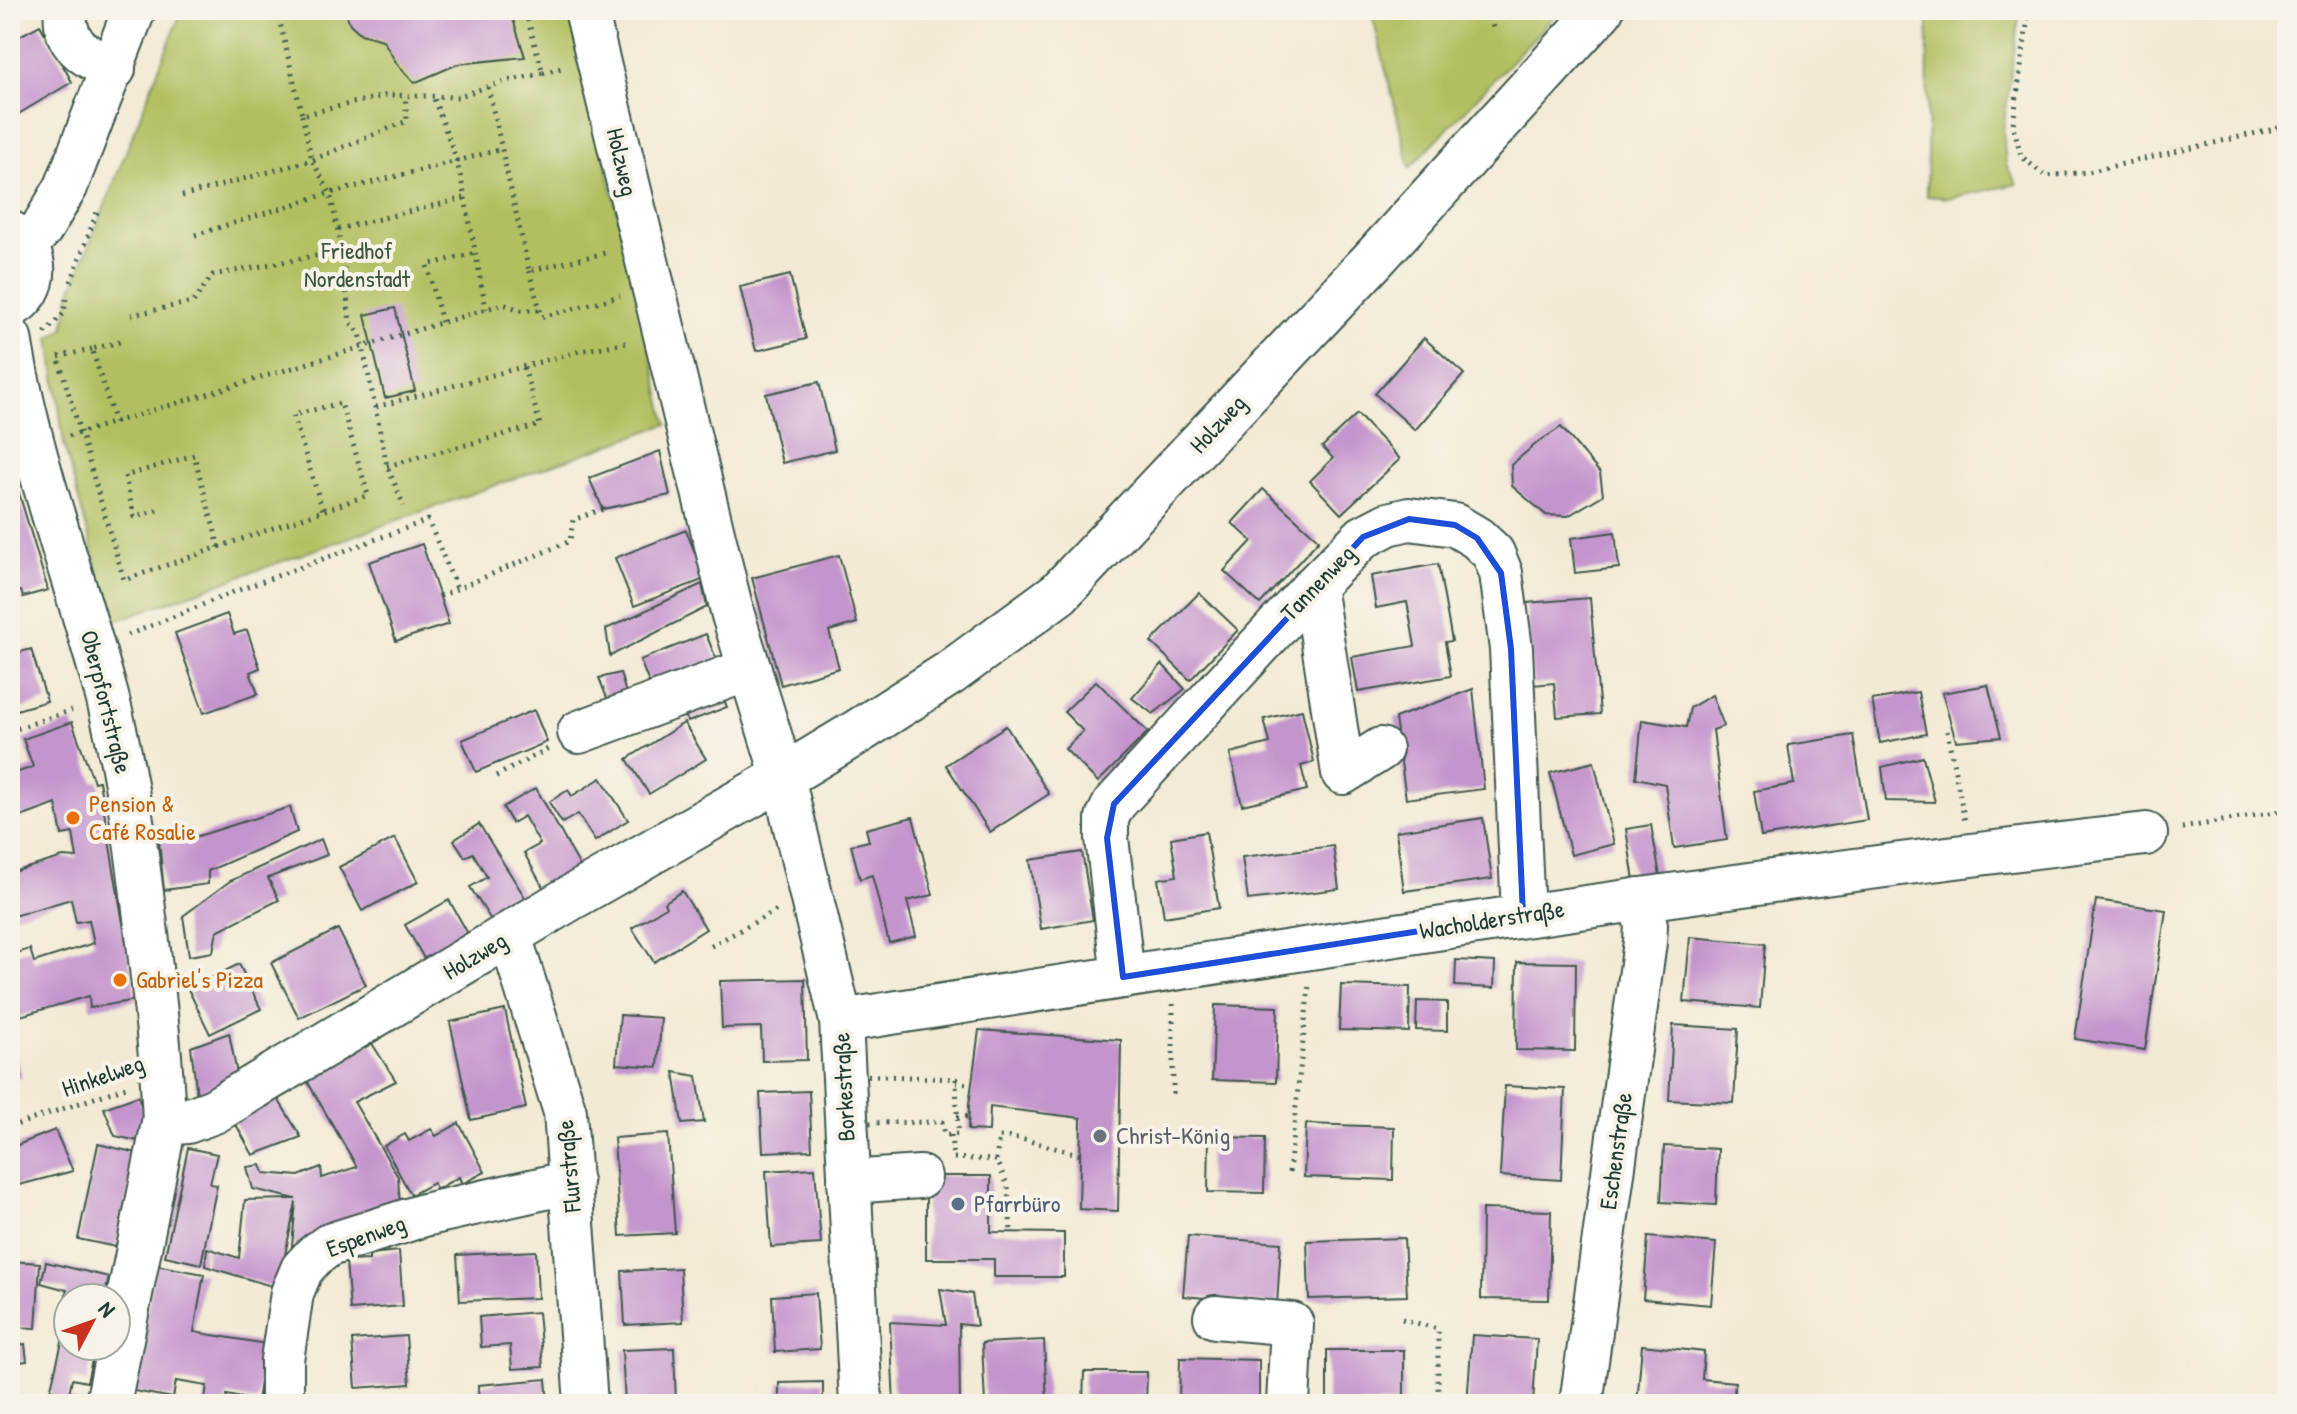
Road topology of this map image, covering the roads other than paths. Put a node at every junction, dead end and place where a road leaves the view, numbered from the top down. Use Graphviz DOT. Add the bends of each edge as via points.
graph roads {
  1 [pos="66,10"];
  2 [pos="134,10"];
  3 [pos="586,10"];
  4 [pos="1601,10"];
  5 [pos="114,69"];
  6 [pos="18,239"];
  7 [pos="10,307"];
  8 [pos="29,343"];
  9 [pos="1314,586"];
  10 [pos="750,669"];
  11 [pos="579,732"];
  12 [pos="1381,749"];
  13 [pos="783,777"];
  14 [pos="2146,834"];
  15 [pos="1639,899"];
  16 [pos="1523,915"];
  17 [pos="510,936"];
  18 [pos="1123,977"];
  19 [pos="841,1021"];
  20 [pos="164,1123"];
  21 [pos="920,1177"];
  22 [pos="571,1182"];
  23 [pos="849,1182"];
  24 [pos="1215,1317"];
  25 [pos="108,1404"];
  26 [pos="282,1404"];
  27 [pos="586,1404"];
  28 [pos="861,1404"];
  29 [pos="1288,1404"];
  30 [pos="1581,1404"];
  1 -- 5 [label="street" via="68,29 80,52"];
  2 -- 5 [label="street"];
  3 -- 10 [label="street, Holzweg"];
  4 -- 13 [label="main road, Holzweg" via="1059,593 950,673"];
  5 -- 6 [label="street" via="66,187 42,228"];
  6 -- 7 [label="street" via="34,263 32,282"];
  8 -- 20 [label="street, Oberpfortstraße" via="34,447 94,649 134,821"];
  9 -- 12 [label="street" via="1343,773"];
  9 -- 16 [label="street, Tannenweg" via="1363,537 1409,519 1455,525 1493,553 1501,573 1511,649"];
  9 -- 18 [label="street, Tannenweg" via="1114,804 1107,818"];
  10 -- 11 [label="street"];
  10 -- 13 [label="street, Holzweg"];
  13 -- 17 [label="main road, Holzweg"];
  13 -- 19 [label="street, Borkestraße"];
  14 -- 15 [label="street, Wacholderstraße"];
  15 -- 16 [label="street, Wacholderstraße"];
  15 -- 30 [label="street, Eschenstraße" via="1645,942"];
  16 -- 18 [label="street, Wacholderstraße"];
  17 -- 20 [label="main road, Holzweg" via="214,1111"];
  17 -- 22 [label="street, Flurstraße" via="565,1112"];
  18 -- 19 [label="street, Wacholderstraße"];
  19 -- 23 [label="street, Borkestraße"];
  20 -- 25 [label="main road, Oberpfortstraße"];
  21 -- 23 [label="street"];
  22 -- 26 [label="street, Espenweg" via="424,1215 329,1245 314,1256 292,1293"];
  22 -- 27 [label="street, Flurstraße"];
  23 -- 28 [label="street, Borkestraße"];
  24 -- 29 [label="street" via="1292,1324"];
}
